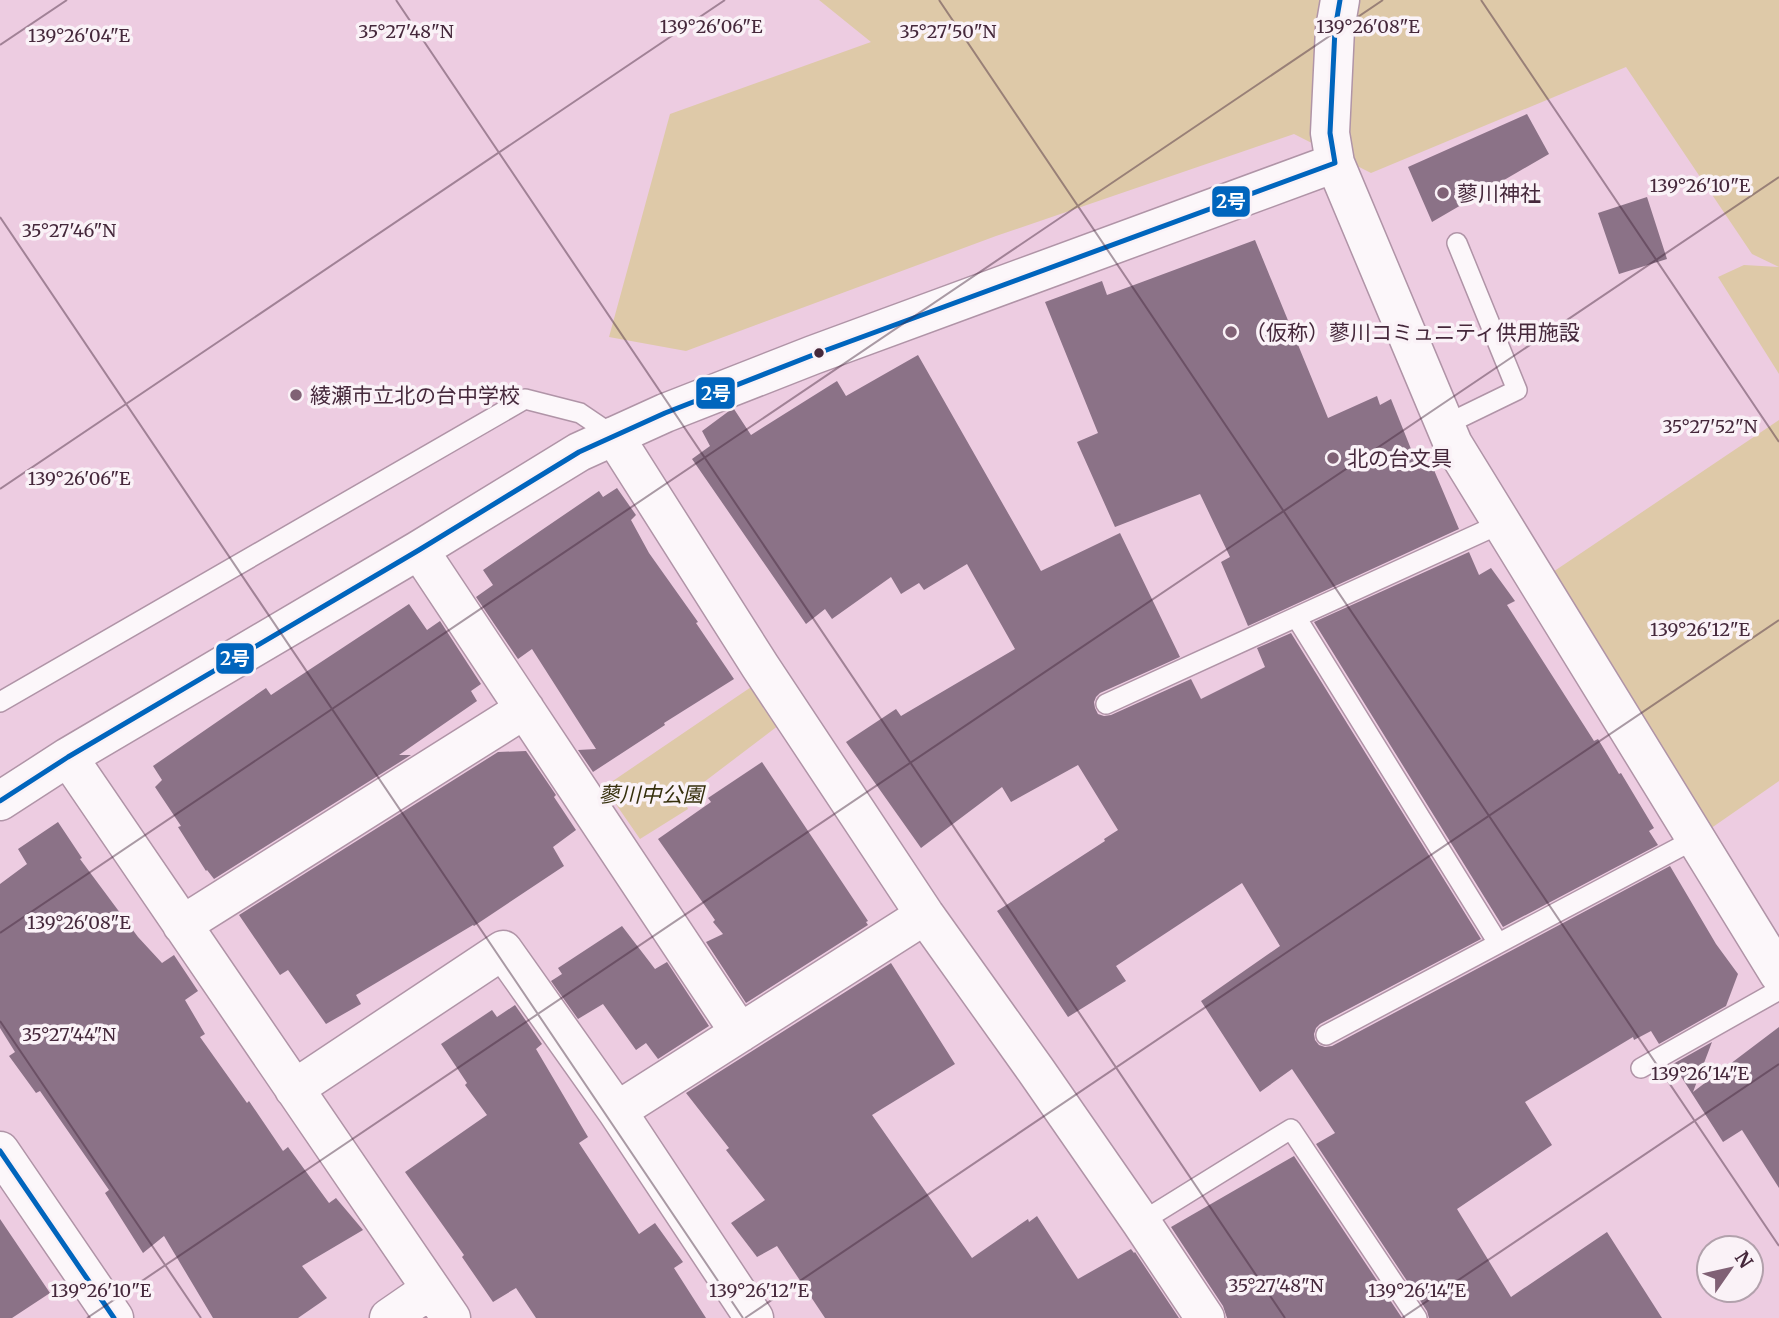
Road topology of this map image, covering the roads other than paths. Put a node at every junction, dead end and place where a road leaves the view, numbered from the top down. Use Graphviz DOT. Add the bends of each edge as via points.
graph roads {
  1 [pos="1337,15"];
  2 [pos="1335,163"];
  3 [pos="1457,243"];
  4 [pos="1445,425"];
  5 [pos="614,436"];
  6 [pos="1502,523"];
  7 [pos="419,550"];
  8 [pos="1296,617"];
  9 [pos="0,702"];
  10 [pos="1106,704"];
  11 [pos="524,709"];
  12 [pos="68,757"];
  13 [pos="0,801"];
  14 [pos="1696,838"];
  15 [pos="925,915"];
  16 [pos="182,925"];
  17 [pos="1498,943"];
  18 [pos="1779,974"];
  19 [pos="1779,990"];
  20 [pos="740,1033"];
  21 [pos="1326,1035"];
  22 [pos="1641,1068"];
  23 [pos="294,1089"];
  24 [pos="617,1111"];
  25 [pos="0,1151"];
  26 [pos="1141,1222"];
  27 [pos="441,1304"];
  28 [pos="114,1318"];
  29 [pos="389,1318"];
  30 [pos="754,1318"];
  31 [pos="1205,1318"];
  32 [pos="1417,1318"];
  1 -- 2 [label="street" via="1330,133"];
  2 -- 4 [label="street"];
  2 -- 5 [label="street" via="813,355"];
  3 -- 4 [label="lane" via="1517,390"];
  4 -- 6 [label="street"];
  5 -- 7 [label="street" via="579,452"];
  5 -- 9 [label="lane" via="580,413 525,400"];
  5 -- 15 [label="street"];
  6 -- 8 [label="lane"];
  6 -- 14 [label="street"];
  7 -- 11 [label="street"];
  7 -- 12 [label="street"];
  8 -- 10 [label="lane"];
  8 -- 17 [label="lane"];
  11 -- 16 [label="street"];
  11 -- 20 [label="street"];
  12 -- 13 [label="street"];
  12 -- 16 [label="street"];
  14 -- 17 [label="lane"];
  14 -- 18 [label="street" via="1764,937"];
  15 -- 20 [label="street"];
  15 -- 26 [label="street"];
  16 -- 23 [label="street"];
  17 -- 21 [label="lane"];
  19 -- 22 [label="lane"];
  20 -- 24 [label="street"];
  23 -- 24 [label="street" via="503,950"];
  23 -- 27 [label="street"];
  24 -- 30 [label="street"];
  25 -- 28 [label="street"];
  26 -- 31 [label="street"];
  26 -- 32 [label="lane" via="1291,1129"];
  27 -- 29 [label="street"];
}
